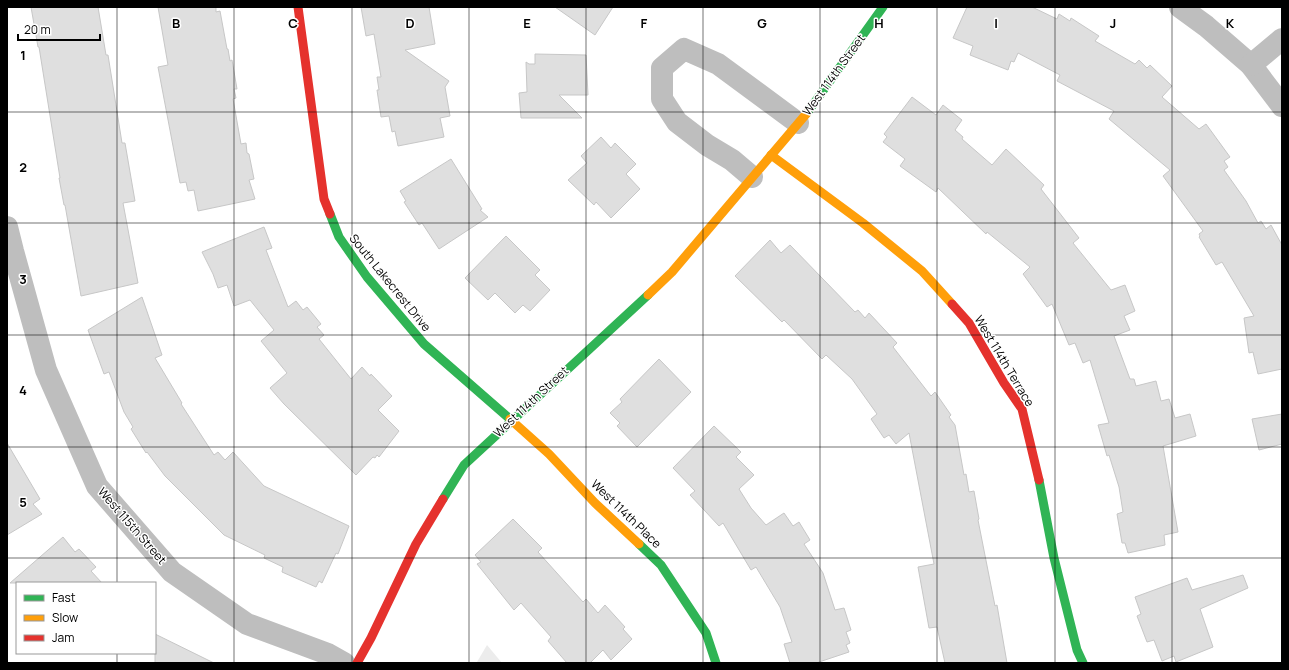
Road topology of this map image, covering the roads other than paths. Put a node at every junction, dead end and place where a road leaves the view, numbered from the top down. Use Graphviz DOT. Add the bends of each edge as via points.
graph roads {
  1 [pos="298,7"];
  2 [pos="883,7"];
  3 [pos="1180,7"];
  4 [pos="1282,39"];
  5 [pos="1252,65"];
  6 [pos="1282,106"];
  7 [pos="798,123"];
  8 [pos="771,155"];
  9 [pos="752,177"];
  10 [pos="7,227"];
  11 [pos="492,403"];
  12 [pos="511,421"];
  13 [pos="344,663"];
  14 [pos="357,663"];
  15 [pos="716,663"];
  16 [pos="1083,663"];
  1 -- 11 [label="street, South Lakecrest Drive" via="324,198 338,237 367,277 424,344"];
  2 -- 7 [label="street, West 114th Street"];
  3 -- 5 [label="street"];
  4 -- 5 [label="street"];
  5 -- 6 [label="street"];
  7 -- 8 [label="street, West 114th Street"];
  7 -- 9 [label="street, West 114th Street" via="718,64 684,49 662,68 662,98 677,122"];
  8 -- 9 [label="street, West 114th Street"];
  8 -- 16 [label="street, West 114th Terrace" via="922,270 969,323 1004,383 1022,408 1054,558 1077,650"];
  9 -- 12 [label="street, West 114th Street" via="672,272"];
  10 -- 13 [label="street, West 115th Street" via="46,370 97,486 172,572 246,624 328,654"];
  11 -- 12 [label="street, West 114th Place"];
  12 -- 14 [label="street, West 114th Street" via="464,465 416,544"];
  12 -- 15 [label="street, West 114th Place" via="549,454 661,565 706,633"];
}
